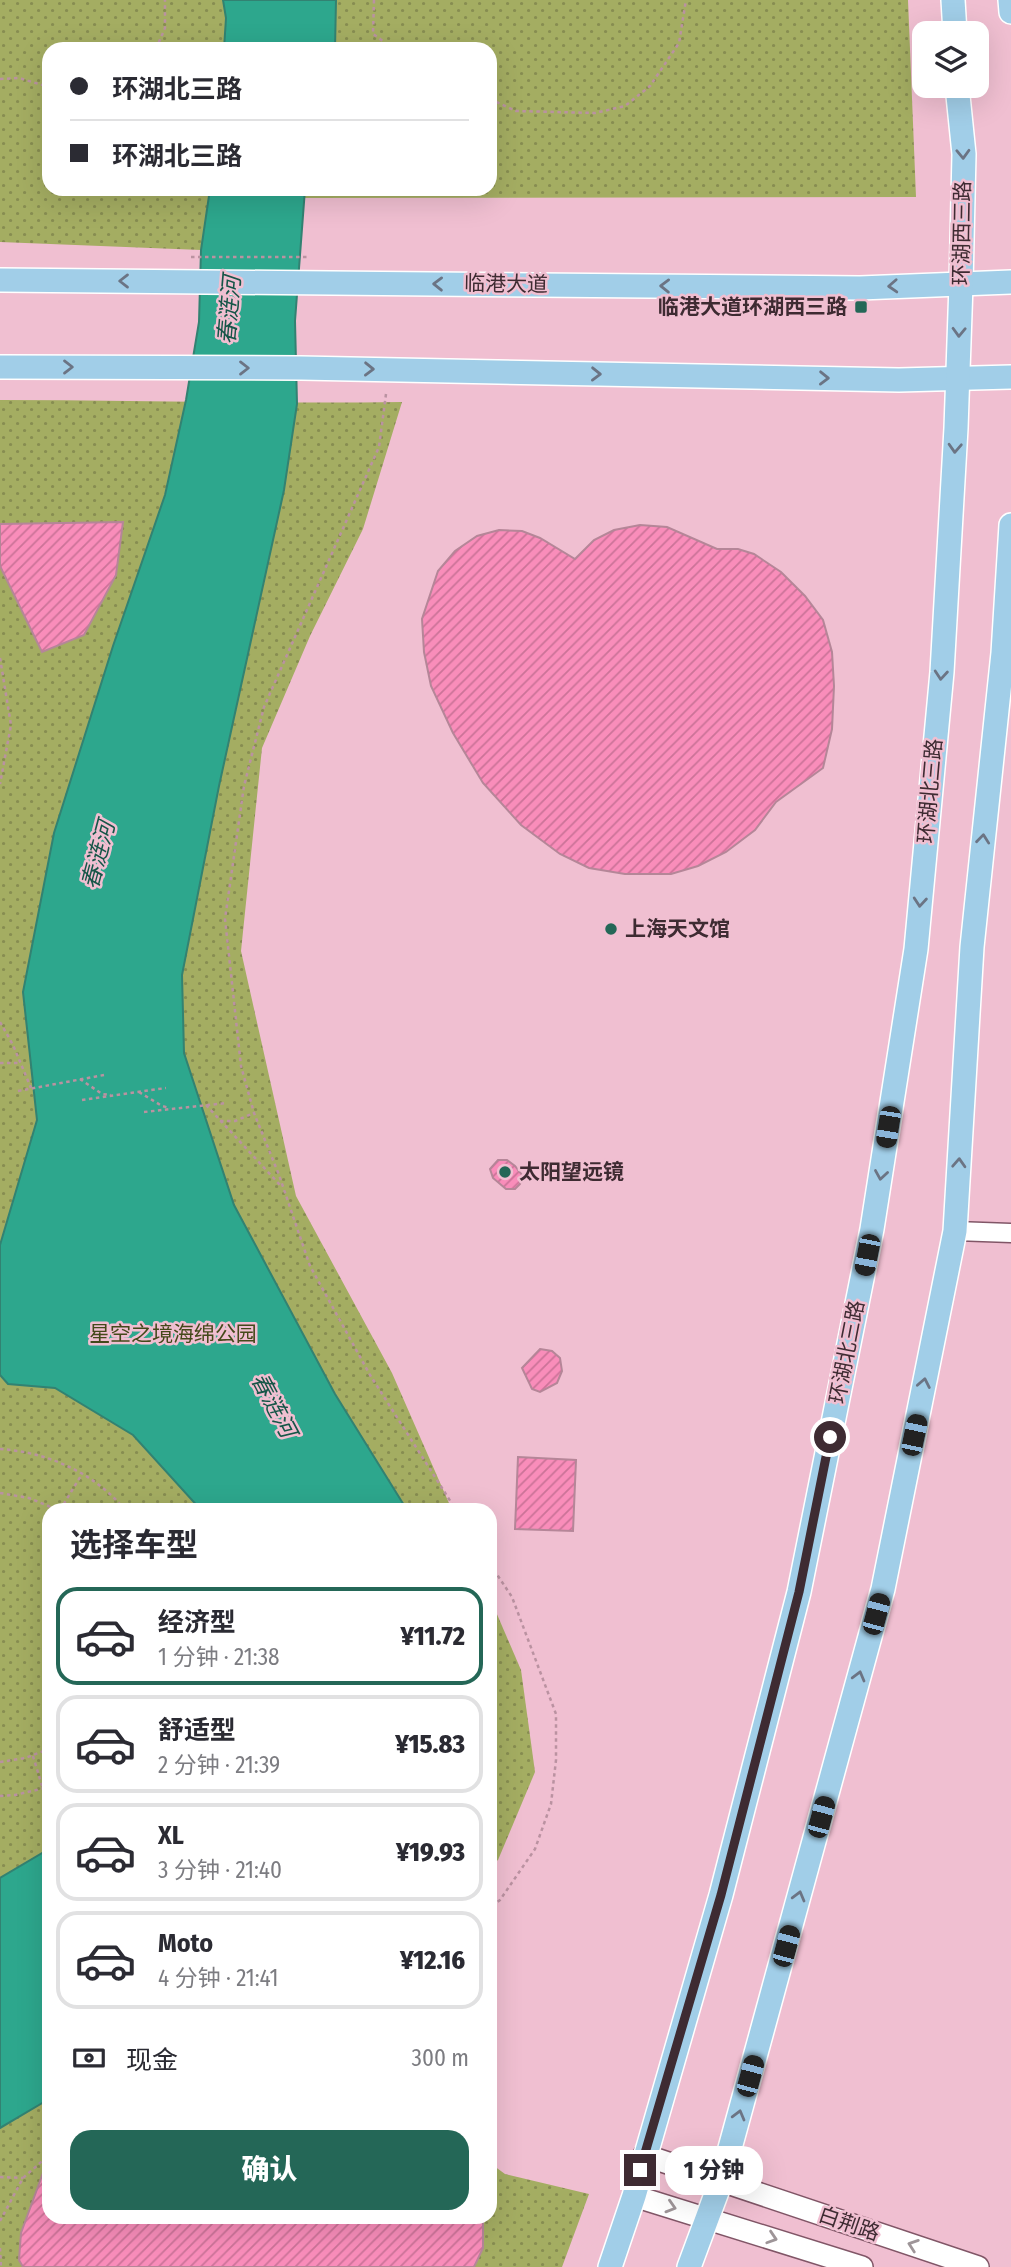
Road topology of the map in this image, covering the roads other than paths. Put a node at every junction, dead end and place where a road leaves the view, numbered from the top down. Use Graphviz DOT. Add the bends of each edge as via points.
graph roads {
  1 [pos="953,0"];
  2 [pos="1010,0"];
  3 [pos="1011,12"];
  4 [pos="954,21"];
  5 [pos="958,98"];
  6 [pos="0,280"];
  7 [pos="1011,282"];
  8 [pos="961,284"];
  9 [pos="0,367"];
  10 [pos="1011,377"];
  11 [pos="958,380"];
  12 [pos="1011,525"];
  13 [pos="955,1231"];
  14 [pos="1011,1233"];
  15 [pos="644,2155"];
  16 [pos="721,2181"];
  17 [pos="634,2196"];
  18 [pos="707,2218"];
  19 [pos="612,2263"];
  20 [pos="689,2267"];
  21 [pos="862,2267"];
  22 [pos="978,2267"];
  1 -- 4 [label="main road"];
  2 -- 3 [label="main road"];
  5 -- 8 [label="main road, 环湖西三路, one-way" via="964,154"];
  8 -- 6 [label="main road, 临港大道, one-way" via="860,288"];
  7 -- 8 [label="main road, 临港大道"];
  8 -- 11 [label="main road, 环湖西三路, one-way"];
  9 -- 11 [label="main road, one-way"];
  10 -- 11 [label="main road"];
  11 -- 15 [label="main road, 环湖北三路, one-way" via="942,672 917,935 872,1229 799,1592 721,1895"];
  13 -- 12 [label="main road, one-way" via="972,947 1003,653"];
  13 -- 14 [label="street"];
  16 -- 13 [label="main road, one-way" via="883,1588"];
  15 -- 16 [label="main road, 白荆路"];
  15 -- 17 [label="main road, 环湖北三路"];
  16 -- 18 [label="main road"];
  22 -- 16 [label="main road, 白荆路, one-way"];
  17 -- 18 [label="main road, 白荆路, one-way"];
  17 -- 19 [label="main road, 环湖北三路"];
  18 -- 20 [label="main road"];
  18 -- 21 [label="main road, 白荆路, one-way"];
}
